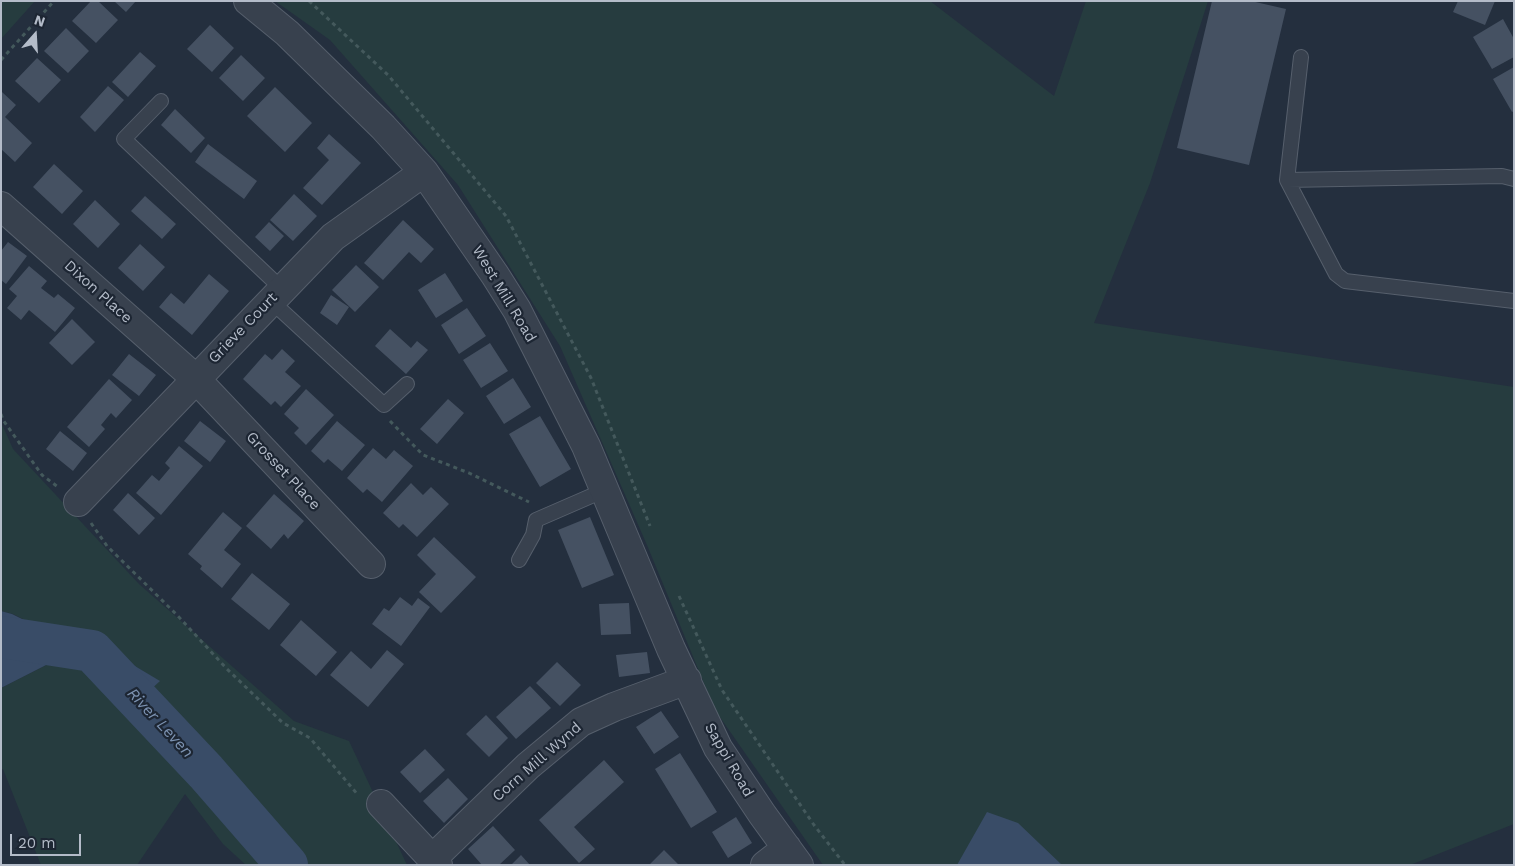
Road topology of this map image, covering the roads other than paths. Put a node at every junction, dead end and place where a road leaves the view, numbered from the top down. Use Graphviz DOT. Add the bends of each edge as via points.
graph roads {
  1 [pos="248,1"];
  2 [pos="1301,57"];
  3 [pos="161,101"];
  4 [pos="424,172"];
  5 [pos="1514,179"];
  6 [pos="1287,180"];
  7 [pos="1,206"];
  8 [pos="276,294"];
  9 [pos="1514,301"];
  10 [pos="195,378"];
  11 [pos="407,384"];
  12 [pos="606,490"];
  13 [pos="78,502"];
  14 [pos="519,560"];
  15 [pos="371,564"];
  16 [pos="671,649"];
  17 [pos="687,680"];
  18 [pos="381,804"];
  19 [pos="793,856"];
  20 [pos="435,862"];
  21 [pos="765,865"];
  1 -- 4 [label="street, West Mill Road" via="287,33"];
  2 -- 6 [label="lane"];
  3 -- 8 [label="lane" via="124,139"];
  4 -- 8 [label="street, Grieve Court" via="333,237"];
  4 -- 12 [label="street, West Mill Road" via="518,310"];
  5 -- 6 [label="lane" via="1502,176"];
  6 -- 9 [label="lane" via="1336,274 1345,281"];
  7 -- 10 [label="street, Dixon Place"];
  8 -- 10 [label="street, Grieve Court"];
  8 -- 11 [label="lane" via="384,405"];
  10 -- 13 [label="street, Grieve Court"];
  10 -- 15 [label="street, Grosset Place"];
  12 -- 14 [label="lane" via="536,520 533,535"];
  12 -- 16 [label="street, West Mill Road"];
  16 -- 17 [label="street, Sappi Road"];
  17 -- 19 [label="street, Sappi Road" via="718,748"];
  17 -- 20 [label="street, Corn Mill Wynd" via="614,706 581,722 528,766"];
  18 -- 20 [label="street, Corn Mill Wynd"];
  19 -- 21 [label="street"];
}
